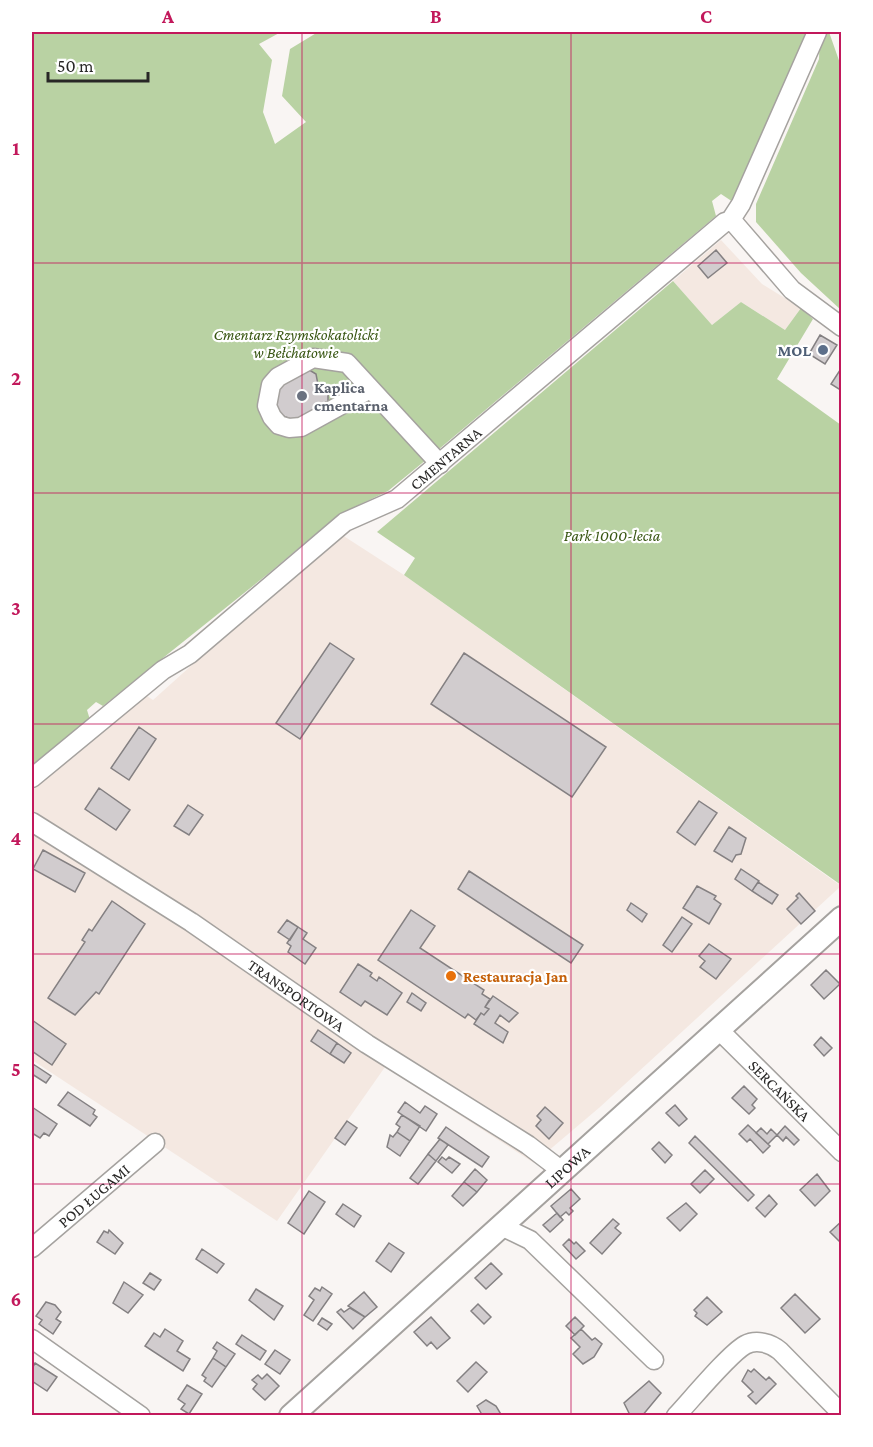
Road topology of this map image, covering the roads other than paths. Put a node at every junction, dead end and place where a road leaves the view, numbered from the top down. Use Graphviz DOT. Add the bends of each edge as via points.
graph roads {
  1 [pos="817,32"];
  2 [pos="730,221"];
  3 [pos="842,327"];
  4 [pos="370,388"];
  5 [pos="440,464"];
  6 [pos="32,778"];
  7 [pos="32,822"];
  8 [pos="842,918"];
  9 [pos="718,1029"];
  10 [pos="155,1143"];
  11 [pos="842,1152"];
  12 [pos="562,1171"];
  13 [pos="501,1226"];
  14 [pos="32,1248"];
  15 [pos="32,1339"];
  16 [pos="654,1360"];
  17 [pos="842,1414"];
  18 [pos="141,1416"];
  19 [pos="291,1416"];
  20 [pos="676,1416"];
  1 -- 2 [label="street"];
  2 -- 3 [label="street" via="792,290"];
  2 -- 5 [label="street, CMENTARNA"];
  4 -- 4 [label="street" via="301,427 279,425 267,406 278,376 313,358 347,363"];
  4 -- 5 [label="street"];
  5 -- 6 [label="street, CMENTARNA" via="397,499 345,522 190,654 163,670"];
  7 -- 12 [label="street, TRANSPORTOWA" via="191,922 368,1044 528,1144"];
  8 -- 9 [label="main road, LIPOWA"];
  9 -- 11 [label="street, SERCAŃSKA"];
  9 -- 12 [label="main road, LIPOWA"];
  10 -- 14 [label="street, POD ŁUGAMI"];
  12 -- 13 [label="main road, LIPOWA"];
  13 -- 16 [label="street" via="530,1240"];
  13 -- 19 [label="main road, LIPOWA"];
  15 -- 18 [label="street"];
  17 -- 20 [label="street" via="780,1351 758,1343 741,1348"];
}
